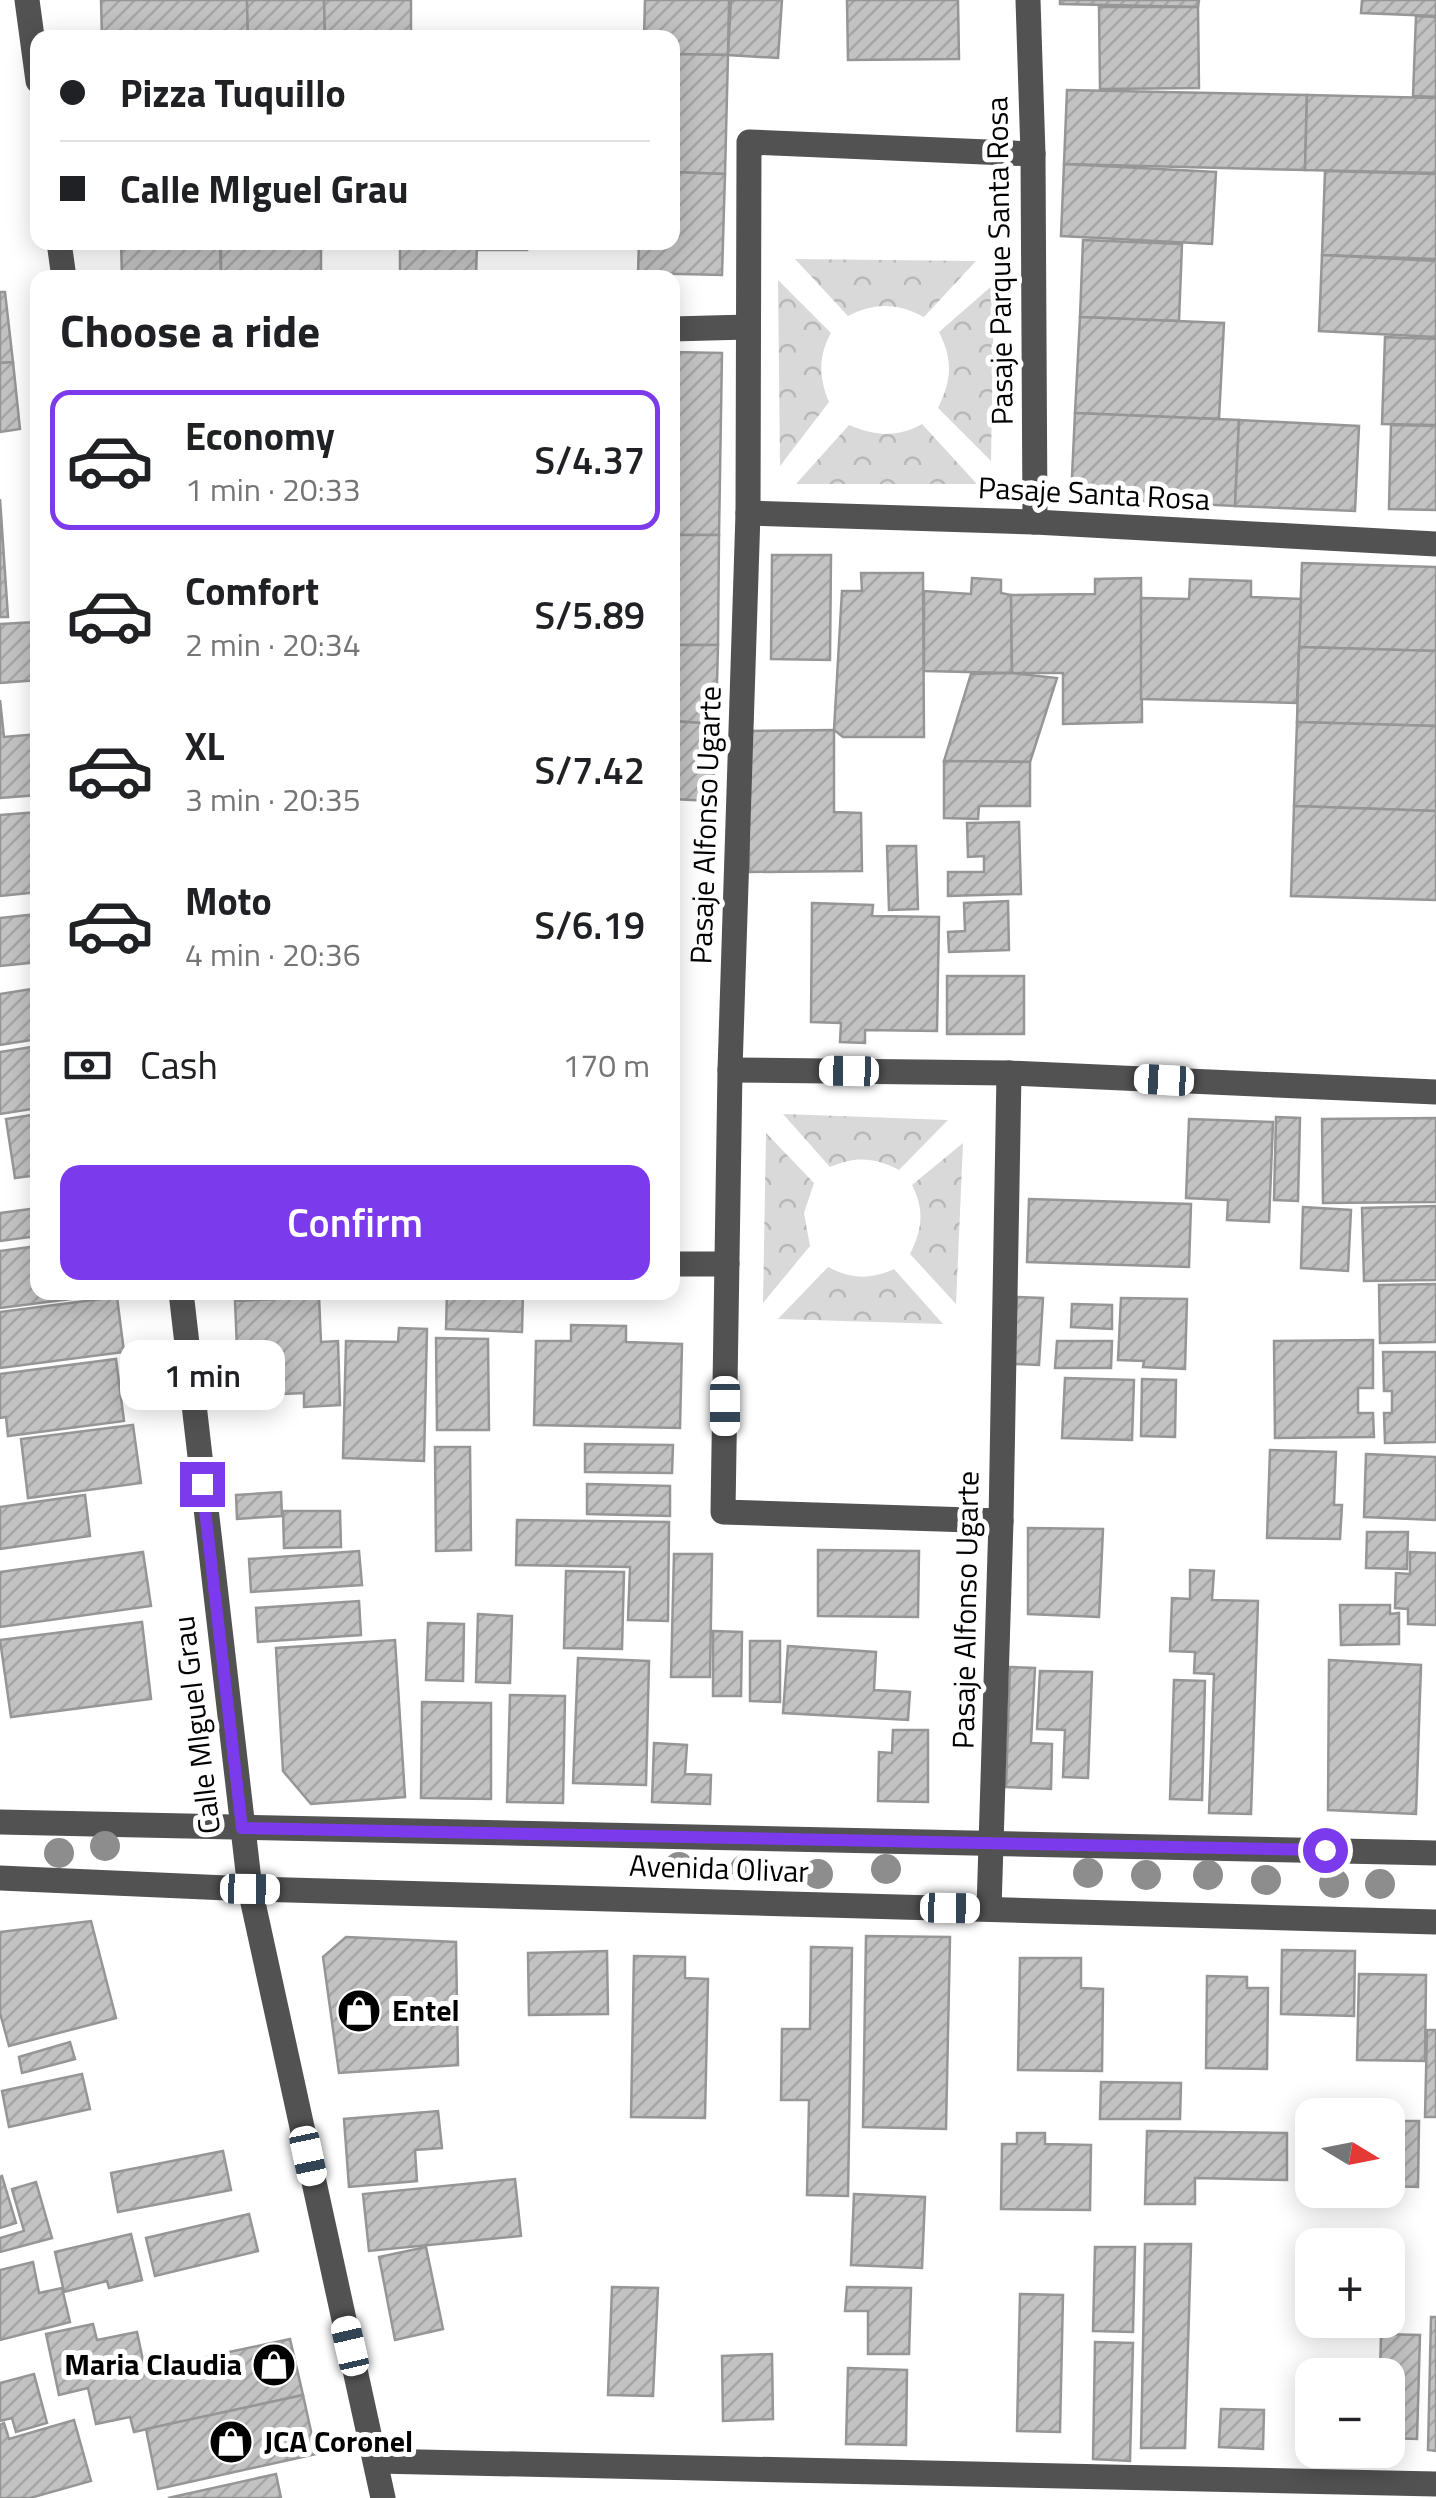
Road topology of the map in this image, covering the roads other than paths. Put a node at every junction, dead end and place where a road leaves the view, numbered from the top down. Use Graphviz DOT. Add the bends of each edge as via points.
graph roads {
  1 [pos="27,0"];
  2 [pos="1028,0"];
  3 [pos="31,30"];
  4 [pos="1033,154"];
  5 [pos="748,328"];
  6 [pos="680,329"];
  7 [pos="748,514"];
  8 [pos="1035,522"];
  9 [pos="1436,544"];
  10 [pos="730,1070"];
  11 [pos="1008,1073"];
  12 [pos="1436,1092"];
  13 [pos="680,1264"];
  14 [pos="727,1264"];
  15 [pos="181,1300"];
  16 [pos="1001,1522"];
  17 [pos="0,1822"];
  18 [pos="242,1828"];
  19 [pos="992,1843"];
  20 [pos="1436,1853"];
  21 [pos="0,1878"];
  22 [pos="250,1889"];
  23 [pos="990,1908"];
  24 [pos="1436,1922"];
  25 [pos="376,2461"];
  26 [pos="1436,2484"];
  27 [pos="1147,2488"];
  28 [pos="383,2498"];
  1 -- 3 [label="street"];
  2 -- 4 [label="street, Pasaje Parque Santa Rosa"];
  4 -- 5 [label="street, Pasaje Alfonso Ugarte" via="749,142"];
  4 -- 8 [label="street, Pasaje Parque Santa Rosa"];
  5 -- 6 [label="street"];
  5 -- 7 [label="street, Pasaje Alfonso Ugarte"];
  7 -- 8 [label="street, Pasaje Santa Rosa"];
  7 -- 10 [label="street, Pasaje Alfonso Ugarte"];
  8 -- 9 [label="street, Pasaje Santa Rosa"];
  10 -- 11 [label="street"];
  10 -- 14 [label="street, Pasaje Alfonso Ugarte"];
  11 -- 12 [label="street"];
  11 -- 16 [label="street, Pasaje Alfonso Ugarte"];
  13 -- 14 [label="street"];
  14 -- 16 [label="street, Pasaje Alfonso Ugarte" via="724,1512"];
  15 -- 18 [label="street, Calle MIguel Grau"];
  16 -- 19 [label="street, Pasaje Alfonso Ugarte"];
  17 -- 18 [label="street, Avenida Olivar"];
  18 -- 19 [label="street, Avenida Olivar"];
  18 -- 22 [label="street, Calle MIguel Grau"];
  19 -- 20 [label="street, Avenida Olivar"];
  19 -- 23 [label="street, Pasaje Alfonso Ugarte"];
  21 -- 22 [label="street, Avenida Olivar"];
  22 -- 23 [label="street, Avenida Olivar"];
  22 -- 25 [label="street, Calle MIguel Grau"];
  23 -- 24 [label="street, Avenida Olivar"];
  25 -- 27 [label="street"];
  25 -- 28 [label="street, Calle MIguel Grau"];
  26 -- 27 [label="street"];
}
